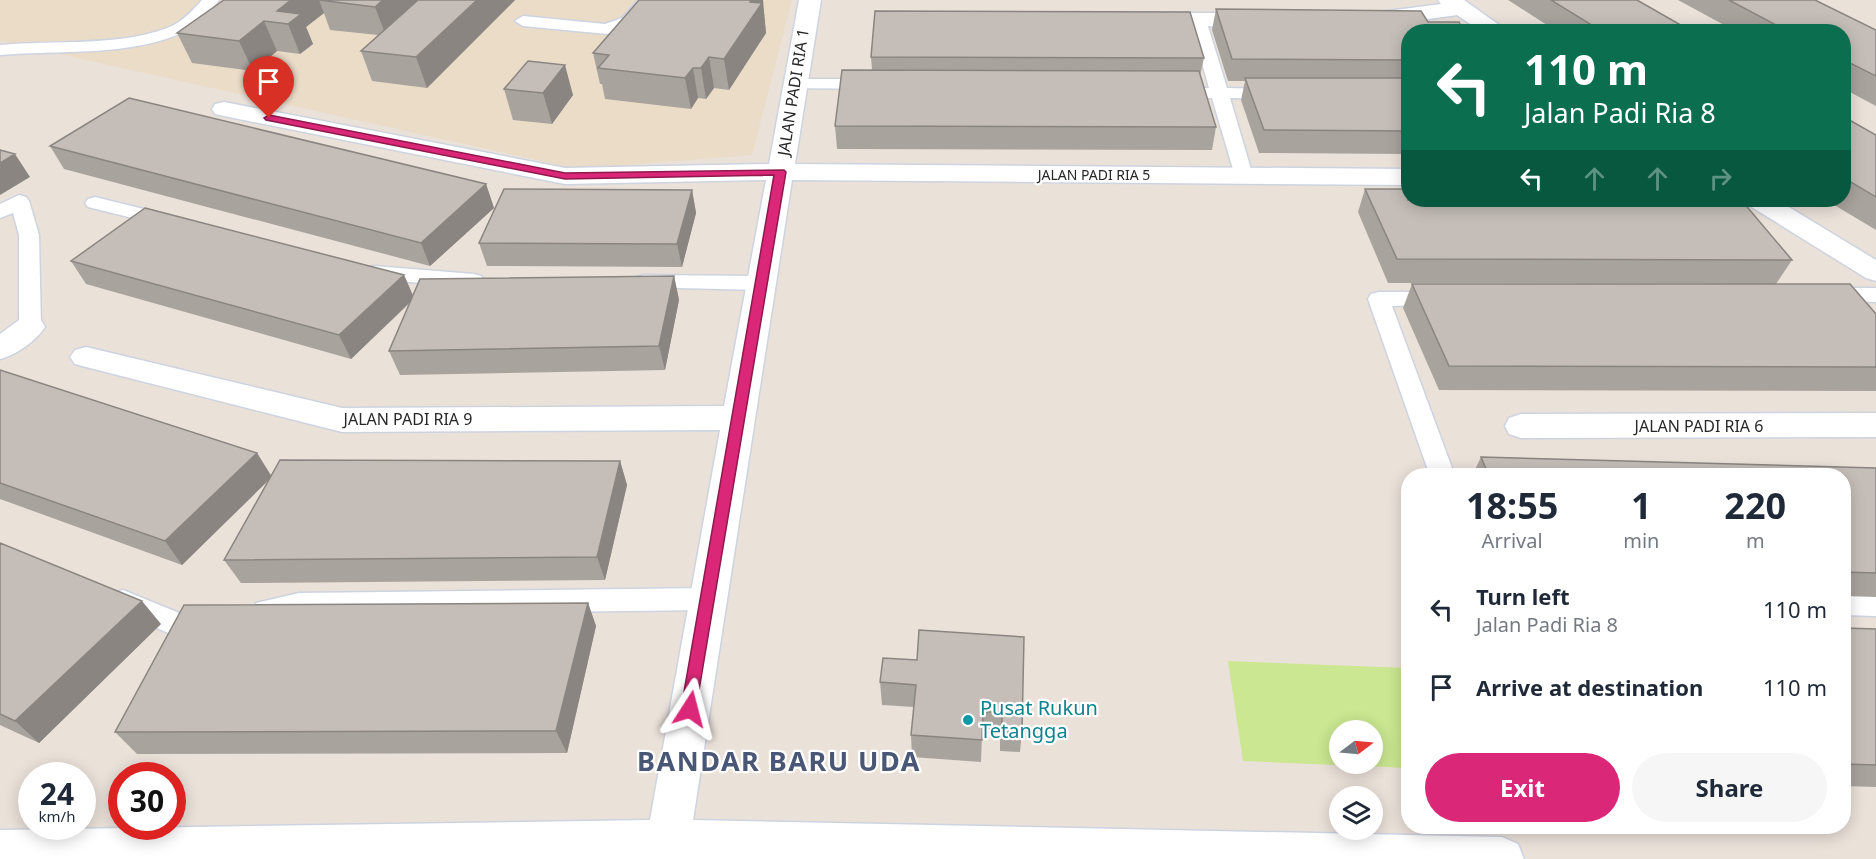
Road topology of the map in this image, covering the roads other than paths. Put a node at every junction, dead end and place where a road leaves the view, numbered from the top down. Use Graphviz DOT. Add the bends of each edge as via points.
graph roads {
  1 [pos="212,0"];
  2 [pos="646,0"];
  3 [pos="810,0"];
  4 [pos="1455,4"];
  5 [pos="1360,19"];
  6 [pos="1126,20"];
  7 [pos="1198,20"];
  8 [pos="1279,20"];
  9 [pos="523,21"];
  10 [pos="1486,24"];
  11 [pos="0,50"];
  12 [pos="796,84"];
  13 [pos="890,84"];
  14 [pos="1160,91"];
  15 [pos="1219,94"];
  16 [pos="1290,94"];
  17 [pos="224,109"];
  18 [pos="780,172"];
  19 [pos="1244,176"];
  20 [pos="1401,177"];
  21 [pos="95,202"];
  22 [pos="1771,207"];
  23 [pos="0,212"];
  24 [pos="187,226"];
  25 [pos="359,269"];
  26 [pos="1876,272"];
  27 [pos="496,282"];
  28 [pos="623,282"];
  29 [pos="762,282"];
  30 [pos="1876,295"];
  31 [pos="1805,296"];
  32 [pos="1462,299"];
  33 [pos="30,327"];
  34 [pos="0,349"];
  35 [pos="86,357"];
  36 [pos="738,418"];
  37 [pos="1876,425"];
  38 [pos="1521,426"];
  39 [pos="1440,468"];
  40 [pos="97,589"];
  41 [pos="707,599"];
  42 [pos="1851,604"];
  43 [pos="1876,605"];
  44 [pos="667,850"];
  45 [pos="0,852"];
  46 [pos="1502,859"];
  1 -- 11 [label="lane" via="181,28 161,34 120,42"];
  2 -- 9 [label="lane" via="628,21 607,29"];
  3 -- 12 [label="street, JALAN PADI RIA 1"];
  4 -- 5 [label="street" via="1383,19"];
  4 -- 10 [label="street"];
  6 -- 7 [label="street"];
  7 -- 8 [label="street"];
  7 -- 15 [label="lane"];
  12 -- 13 [label="lane"];
  12 -- 18 [label="street, JALAN PADI RIA 1"];
  14 -- 15 [label="lane"];
  15 -- 16 [label="lane"];
  15 -- 19 [label="lane"];
  17 -- 18 [label="street, JALAN PADI RIA 5" via="565,176"];
  18 -- 19 [label="street, JALAN PADI RIA 5"];
  18 -- 29 [label="street, JALAN PADI RIA 1"];
  19 -- 20 [label="street, JALAN PADI RIA 5"];
  21 -- 24 [label="lane"];
  22 -- 26 [label="street"];
  23 -- 33 [label="lane" via="19,201 29,235"];
  25 -- 27 [label="lane" via="382,275"];
  28 -- 29 [label="lane"];
  29 -- 36 [label="street, JALAN PADI RIA 1"];
  30 -- 31 [label="lane"];
  32 -- 39 [label="lane" via="1379,299"];
  33 -- 34 [label="street"];
  35 -- 36 [label="street, JALAN PADI RIA 9" via="342,420"];
  36 -- 41 [label="street, JALAN PADI RIA 1"];
  37 -- 38 [label="street, JALAN PADI RIA 6"];
  40 -- 41 [label="lane" via="183,627 299,604"];
  41 -- 44 [label="street, JALAN PADI RIA 1"];
  42 -- 43 [label="lane"];
  44 -- 45 [label="street"];
  44 -- 46 [label="street"];
}
